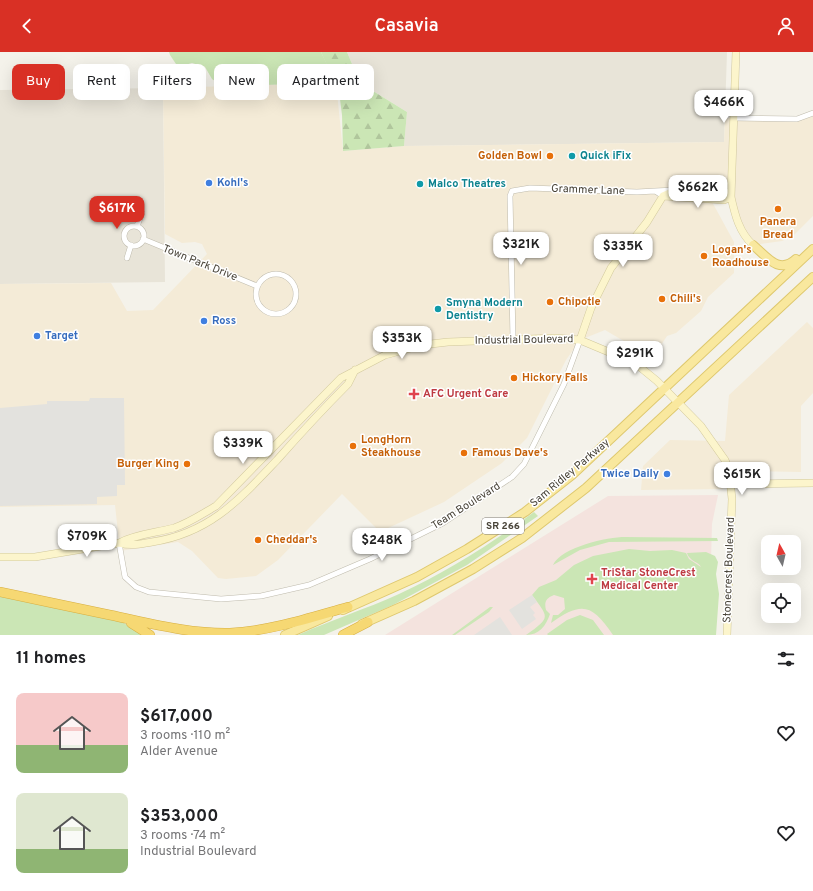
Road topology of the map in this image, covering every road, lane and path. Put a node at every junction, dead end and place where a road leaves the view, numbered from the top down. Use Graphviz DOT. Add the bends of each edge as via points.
graph roads {
  1 [pos="736,52"];
  2 [pos="813,113"];
  3 [pos="734,118"];
  4 [pos="690,190"];
  5 [pos="654,191"];
  6 [pos="704,191"];
  7 [pos="663,196"];
  8 [pos="731,197"];
  9 [pos="704,200"];
  10 [pos="142,213"];
  11 [pos="137,226"];
  12 [pos="143,240"];
  13 [pos="813,243"];
  14 [pos="131,245"];
  15 [pos="753,245"];
  16 [pos="813,249"];
  17 [pos="127,258"];
  18 [pos="813,277"];
  19 [pos="258,286"];
  20 [pos="513,339"];
  21 [pos="580,340"];
  22 [pos="355,370"];
  23 [pos="665,388"];
  24 [pos="679,402"];
  25 [pos="731,482"];
  26 [pos="813,483"];
  27 [pos="119,543"];
  28 [pos="0,557"];
  29 [pos="0,592"];
  30 [pos="348,607"];
  31 [pos="99,612"];
  32 [pos="368,622"];
  33 [pos="150,635"];
  34 [pos="285,635"];
  35 [pos="338,635"];
  36 [pos="343,635"];
  37 [pos="727,635"];
  1 -- 3 [label="street"];
  2 -- 3 [label="street" via="797,119"];
  3 -- 8 [label="street"];
  4 -- 5 [label="street, Grammer Lane"];
  4 -- 6 [label="street"];
  4 -- 7 [label="street"];
  5 -- 7 [label="street"];
  5 -- 20 [label="street, Grammer Lane" via="530,188 512,190 510,211"];
  6 -- 8 [label="street" via="724,191"];
  6 -- 9 [label="street"];
  7 -- 9 [label="street"];
  7 -- 21 [label="street, Team Boulevard" via="647,222 611,268 591,308"];
  8 -- 9 [label="street" via="724,200"];
  8 -- 15 [label="street" via="735,218 745,238"];
  10 -- 11 [label="street"];
  11 -- 12 [label="street" via="143,230"];
  11 -- 14 [label="street" via="128,228 125,233 125,239"];
  12 -- 14 [label="street" via="139,244"];
  12 -- 19 [label="street, Town Park Drive"];
  13 -- 15 [label="main road" via="790,264 781,266 776,265"];
  14 -- 17 [label="street"];
  16 -- 23 [label="main road, Sam Ridley Parkway / SR 266"];
  18 -- 24 [label="main road, Sam Ridley Parkway / SR 266"];
  19 -- 19 [label="street" via="258,302 270,313 285,312 296,298 295,287 285,276 270,275 260,281"];
  20 -- 21 [label="street, Industrial Boulevard"];
  20 -- 22 [label="street, Industrial Boulevard" via="422,345 385,355"];
  21 -- 23 [label="street, Industrial Boulevard" via="635,363"];
  21 -- 27 [label="street, Team Boulevard" via="564,384 524,464 512,477 443,523 370,559 309,585 261,596 221,599 149,592 136,587 126,577"];
  22 -- 27 [label="street, Industrial Boulevard" via="341,378 216,506 175,527 130,537"];
  22 -- 27 [label="street, Industrial Boulevard" via="348,384 247,492 224,512 176,537 131,546"];
  23 -- 24 [label="street, Industrial Boulevard"];
  23 -- 30 [label="main road, Sam Ridley Parkway / SR 266" via="572,475 525,512 467,550 417,577"];
  24 -- 25 [label="street, Stonecrest Boulevard" via="725,460"];
  24 -- 32 [label="main road, Sam Ridley Parkway / SR 266" via="586,488 522,538 474,569"];
  25 -- 26 [label="street"];
  25 -- 37 [label="street, Stonecrest Boulevard"];
  27 -- 28 [label="street, Industrial Boulevard" via="35,557"];
  29 -- 31 [label="highway"];
  30 -- 31 [label="highway" via="292,623 230,633 192,631"];
  30 -- 34 [label="main road, Sam Ridley Parkway / SR 266"];
  31 -- 33 [label="highway" via="134,624"];
  32 -- 35 [label="main road, Sam Ridley Parkway / SR 266"];
  32 -- 36 [label="highway"];
}
